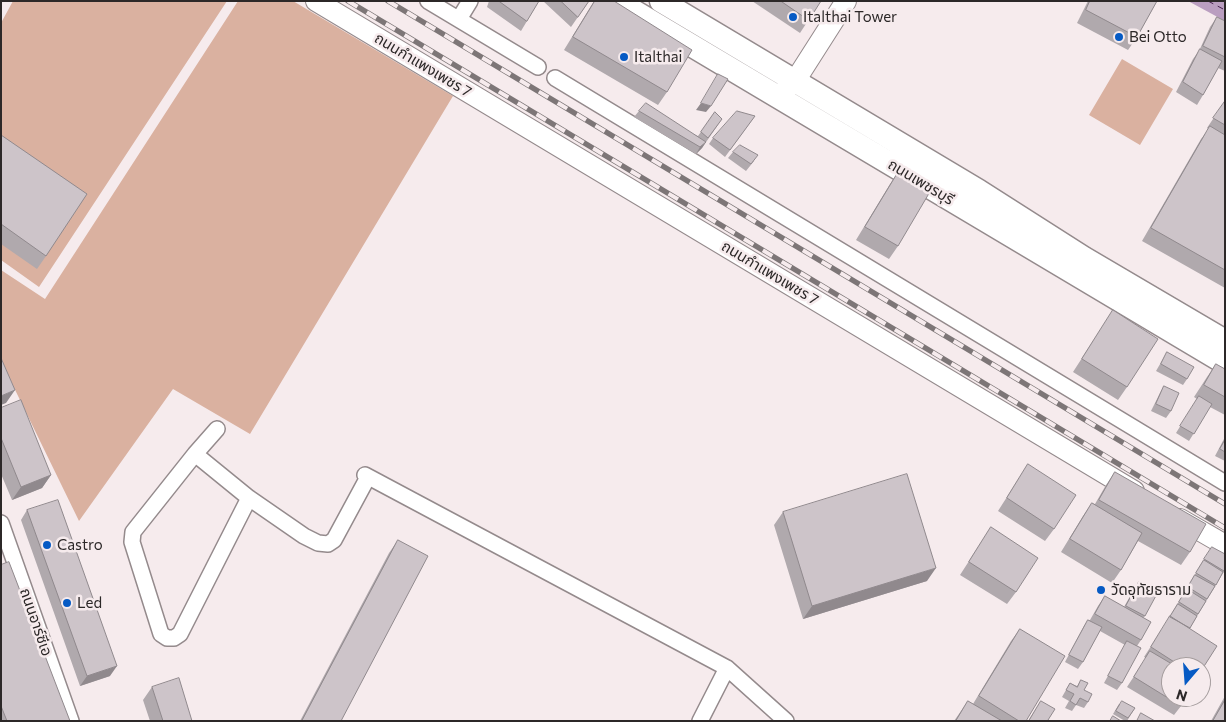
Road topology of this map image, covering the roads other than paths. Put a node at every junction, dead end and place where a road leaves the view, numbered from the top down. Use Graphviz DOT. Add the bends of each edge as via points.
graph roads {
  1 [pos="316,1"];
  2 [pos="428,1"];
  3 [pos="470,1"];
  4 [pos="617,1"];
  5 [pos="661,1"];
  6 [pos="846,1"];
  7 [pos="459,19"];
  8 [pos="538,66"];
  9 [pos="555,78"];
  10 [pos="795,81"];
  11 [pos="778,97"];
  12 [pos="1209,339"];
  13 [pos="1225,363"];
  14 [pos="217,429"];
  15 [pos="195,454"];
  16 [pos="1225,483"];
  17 [pos="249,498"];
  18 [pos="1,524"];
  19 [pos="1225,545"];
  20 [pos="726,668"];
  21 [pos="71,721"];
  22 [pos="700,721"];
  23 [pos="786,721"];
  1 -- 19 [label="street, ถนนกำแพงเพชร 7"];
  2 -- 7 [label="street"];
  3 -- 7 [label="street"];
  4 -- 11 [label="main road, ถนนเพชรบุรี"];
  5 -- 10 [label="main road, ถนนเพชรบุรี"];
  6 -- 10 [label="street"];
  7 -- 8 [label="street"];
  9 -- 16 [label="street"];
  10 -- 11 [label="street"];
  10 -- 12 [label="main road, ถนนเพชรบุรี" via="979,191"];
  11 -- 12 [label="main road, ถนนเพชรบุรี"];
  12 -- 13 [label="main road, ถนนเพชรบุรี"];
  14 -- 15 [label="street"];
  15 -- 17 [label="street"];
  15 -- 17 [label="street" via="133,532 132,542 161,634 167,638 180,634"];
  17 -- 20 [label="street" via="304,536 328,544 334,540 367,476"];
  18 -- 21 [label="street, ถนนอาร์ซีเอ"];
  20 -- 22 [label="street"];
  20 -- 23 [label="street"];
}
